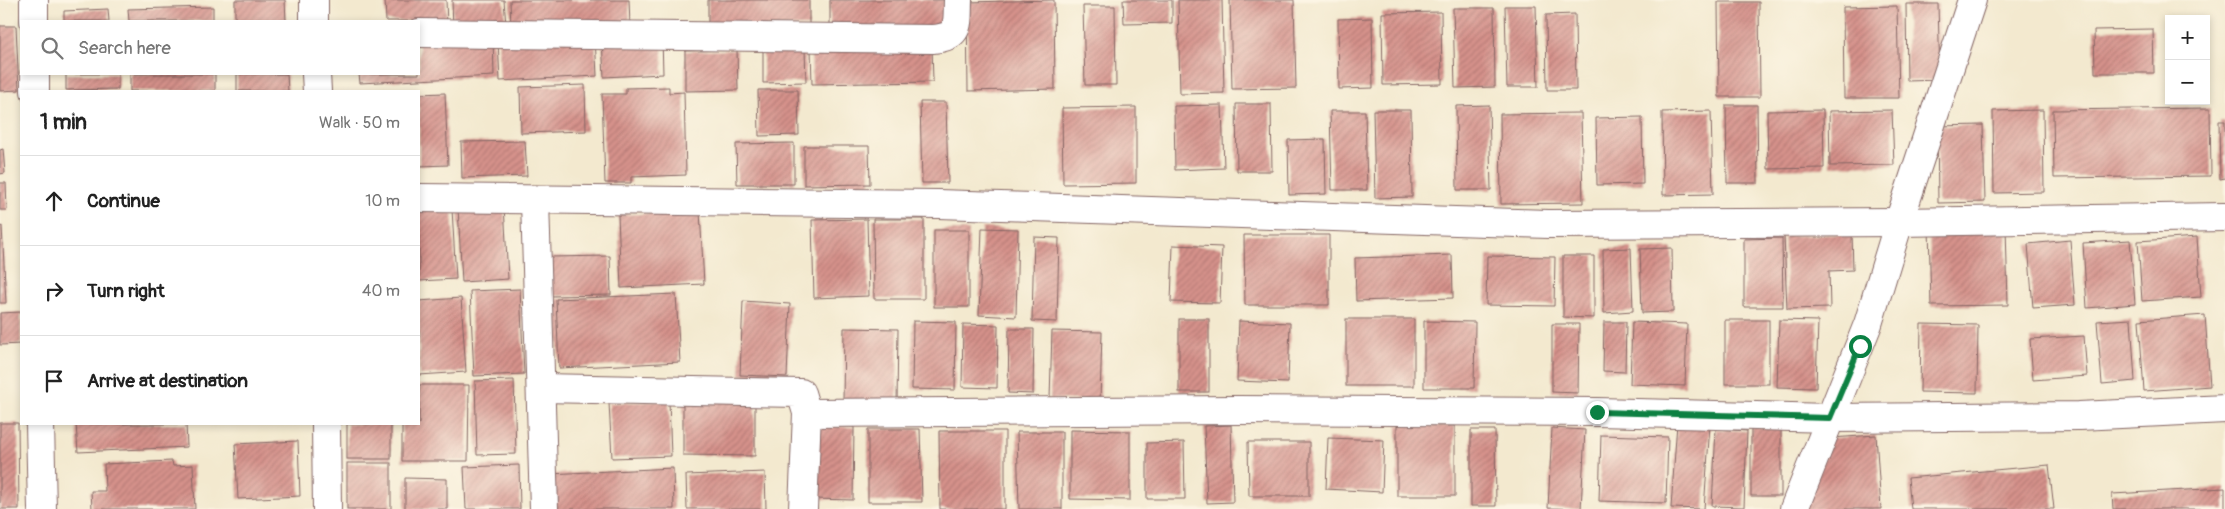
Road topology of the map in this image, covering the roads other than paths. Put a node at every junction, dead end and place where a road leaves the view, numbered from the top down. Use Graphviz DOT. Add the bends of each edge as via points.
graph roads {
  1 [pos="34,0"];
  2 [pos="314,0"];
  3 [pos="958,0"];
  4 [pos="1972,0"];
  5 [pos="34,20"];
  6 [pos="314,20"];
  7 [pos="420,34"];
  8 [pos="35,75"];
  9 [pos="316,75"];
  10 [pos="36,90"];
  11 [pos="317,90"];
  12 [pos="420,198"];
  13 [pos="535,200"];
  14 [pos="2225,217"];
  15 [pos="1899,222"];
  16 [pos="541,388"];
  17 [pos="2225,408"];
  18 [pos="807,413"];
  19 [pos="1830,418"];
  20 [pos="40,425"];
  21 [pos="326,425"];
  22 [pos="42,509"];
  23 [pos="327,509"];
  24 [pos="544,509"];
  25 [pos="803,509"];
  26 [pos="1794,509"];
  1 -- 5 [label="street"];
  2 -- 6 [label="street"];
  3 -- 7 [label="street" via="957,26 953,34 933,40"];
  4 -- 15 [label="street"];
  8 -- 10 [label="street"];
  9 -- 11 [label="street"];
  12 -- 13 [label="street"];
  13 -- 15 [label="street" via="938,204 1548,224"];
  13 -- 16 [label="street"];
  14 -- 15 [label="street"];
  15 -- 19 [label="street" via="1868,324"];
  16 -- 18 [label="street" via="801,393"];
  16 -- 24 [label="street"];
  17 -- 19 [label="street" via="2079,416"];
  18 -- 19 [label="street" via="1237,410 1577,412"];
  18 -- 25 [label="street"];
  19 -- 26 [label="street"];
  20 -- 22 [label="street"];
  21 -- 23 [label="street"];
}
